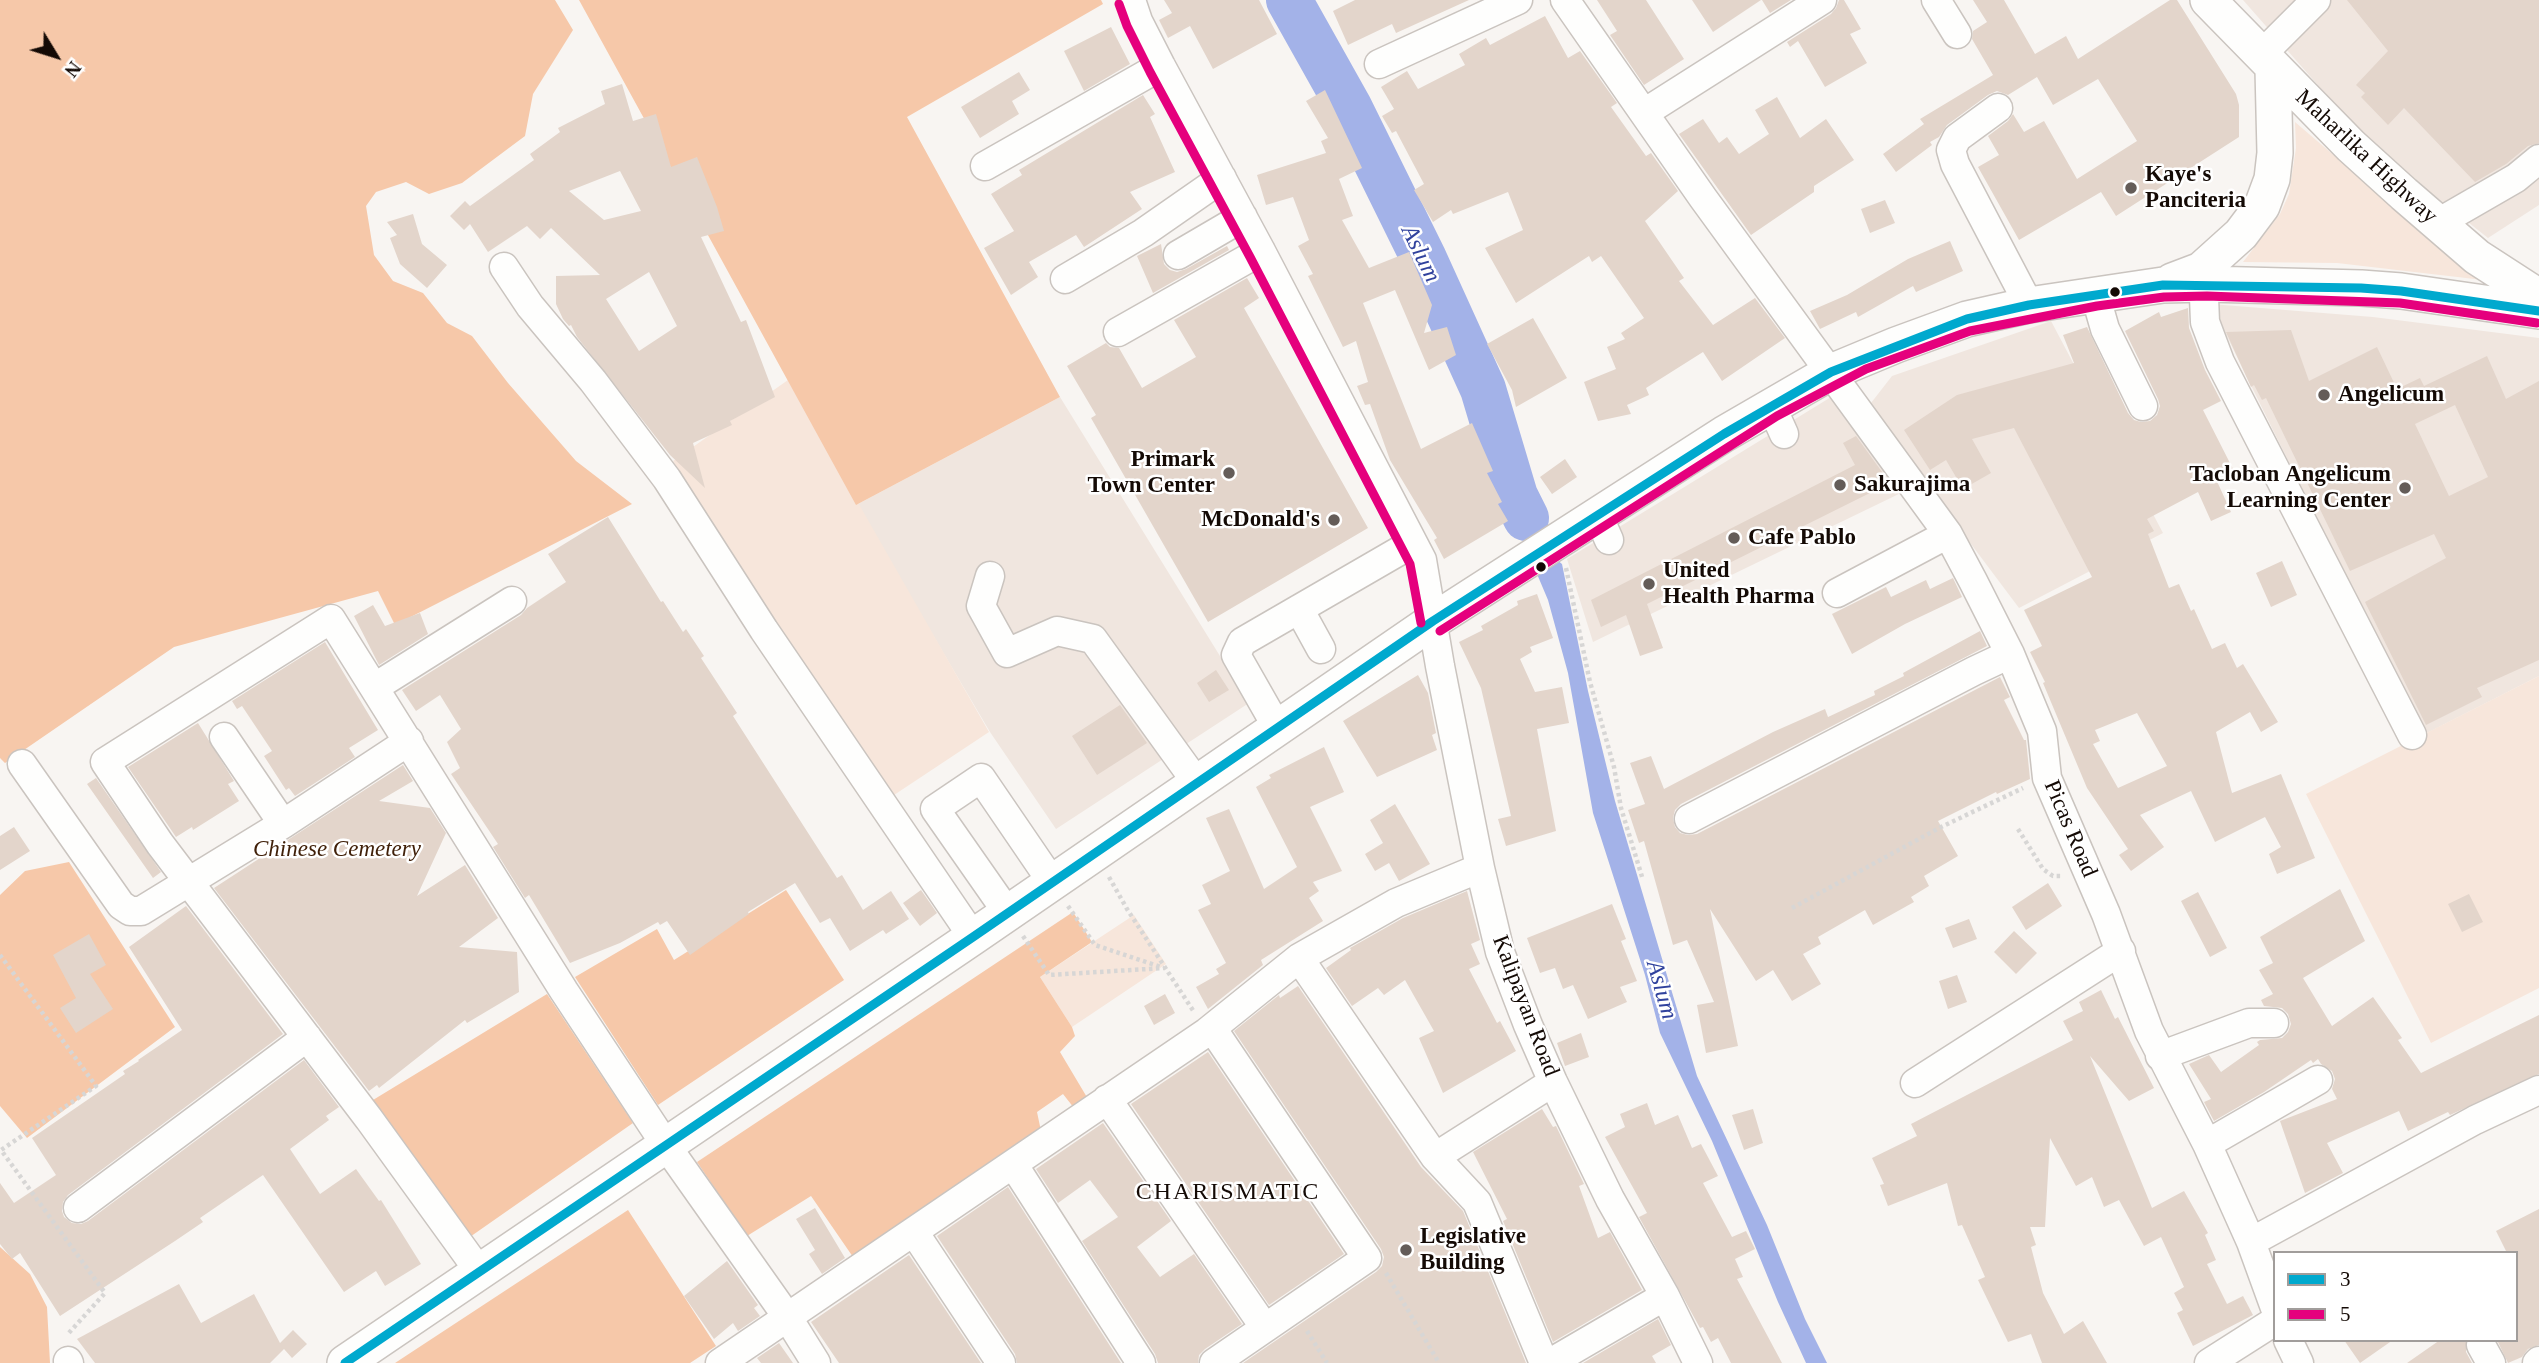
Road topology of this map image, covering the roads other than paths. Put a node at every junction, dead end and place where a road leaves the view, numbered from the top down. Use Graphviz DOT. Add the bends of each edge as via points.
graph roads {
  1 [pos="1131,0"];
  2 [pos="1518,0"];
  3 [pos="1565,0"];
  4 [pos="1822,0"];
  5 [pos="1936,0"];
  6 [pos="2208,0"];
  7 [pos="2316,0"];
  8 [pos="1957,34"];
  9 [pos="2267,62"];
  10 [pos="1379,64"];
  11 [pos="1161,66"];
  12 [pos="1998,108"];
  13 [pos="1644,113"];
  14 [pos="2539,159"];
  15 [pos="985,166"];
  16 [pos="1222,178"];
  17 [pos="1243,217"];
  18 [pos="2438,223"];
  19 [pos="1261,251"];
  20 [pos="1178,255"];
  21 [pos="504,267"];
  22 [pos="1065,279"];
  23 [pos="2207,284"];
  24 [pos="2163,285"];
  25 [pos="2095,294"];
  26 [pos="2539,297"];
  27 [pos="2029,305"];
  28 [pos="2539,311"];
  29 [pos="1118,332"];
  30 [pos="1831,372"];
  31 [pos="2143,406"];
  32 [pos="1948,534"];
  33 [pos="1413,544"];
  34 [pos="990,576"];
  35 [pos="1837,593"];
  36 [pos="512,601"];
  37 [pos="1299,609"];
  38 [pos="1433,621"];
  39 [pos="1321,649"];
  40 [pos="2010,654"];
  41 [pos="375,687"];
  42 [pos="1277,727"];
  43 [pos="2412,735"];
  44 [pos="224,737"];
  45 [pos="409,741"];
  46 [pos="22,764"];
  47 [pos="1197,783"];
  48 [pos="1689,818"];
  49 [pos="283,824"];
  50 [pos="1480,868"];
  51 [pos="188,881"];
  52 [pos="1052,882"];
  53 [pos="1007,912"];
  54 [pos="973,937"];
  55 [pos="2120,951"];
  56 [pos="1299,958"];
  57 [pos="2274,1023"];
  58 [pos="1209,1030"];
  59 [pos="307,1037"];
  60 [pos="2160,1056"];
  61 [pos="2318,1080"];
  62 [pos="1553,1082"];
  63 [pos="1915,1083"];
  64 [pos="2539,1090"];
  65 [pos="1107,1100"];
  66 [pos="665,1144"];
  67 [pos="2207,1144"];
  68 [pos="1434,1157"];
  69 [pos="1013,1164"];
  70 [pos="78,1208"];
  71 [pos="914,1231"];
  72 [pos="2251,1242"];
  73 [pos="479,1271"];
  74 [pos="1665,1296"];
  75 [pos="2273,1302"];
  76 [pos="788,1318"];
  77 [pos="2273,1322"];
  78 [pos="1265,1328"];
  79 [pos="2289,1342"];
  80 [pos="345,1363"];
  81 [pos="720,1363"];
  82 [pos="816,1363"];
  83 [pos="1001,1363"];
  84 [pos="1141,1363"];
  85 [pos="1214,1363"];
  86 [pos="1544,1363"];
  87 [pos="1550,1363"];
  88 [pos="1698,1363"];
  89 [pos="2209,1363"];
  90 [pos="2299,1363"];
  1 -- 11 [label="street, Kalipayan Road"];
  2 -- 10 [label="street"];
  3 -- 13 [label="street, Picas Road"];
  4 -- 13 [label="street"];
  5 -- 8 [label="street"];
  6 -- 9 [label="main road, Maharlika Highway"];
  7 -- 9 [label="street"];
  9 -- 18 [label="main road, Maharlika Highway" via="2351,146"];
  9 -- 24 [label="main road" via="2275,153 2262,206 2241,234 2202,270"];
  11 -- 15 [label="street"];
  11 -- 16 [label="street, Kalipayan Road"];
  12 -- 27 [label="street" via="1957,138 1951,149"];
  13 -- 30 [label="street, Picas Road"];
  14 -- 18 [label="street" via="2516,178"];
  16 -- 17 [label="street, Kalipayan Road"];
  16 -- 22 [label="street" via="1143,233"];
  17 -- 19 [label="street, Kalipayan Road"];
  17 -- 20 [label="street"];
  18 -- 26 [label="main road, Maharlika Highway" via="2477,257"];
  19 -- 29 [label="street"];
  19 -- 33 [label="street, Kalipayan Road"];
  21 -- 54 [label="street" via="667,479 764,631"];
  23 -- 24 [label="main road"];
  23 -- 28 [label="main road" via="2401,291"];
  23 -- 43 [label="street" via="2205,322 2220,362"];
  24 -- 25 [label="main road"];
  25 -- 27 [label="main road"];
  25 -- 31 [label="street" via="2105,329"];
  27 -- 30 [label="main road" via="1967,319"];
  30 -- 32 [label="street, Picas Road"];
  30 -- 38 [label="main road" via="1777,420 1603,528 1560,539"];
  32 -- 35 [label="street"];
  32 -- 40 [label="street, Picas Road"];
  33 -- 37 [label="street"];
  33 -- 38 [label="street, Kalipayan Road" via="1422,560"];
  34 -- 47 [label="street" via="981,606 1007,653 1056,631 1093,639"];
  36 -- 41 [label="street"];
  37 -- 39 [label="street"];
  37 -- 42 [label="street" via="1242,642 1236,655"];
  38 -- 42 [label="main road"];
  38 -- 50 [label="street, Kalipayan Road"];
  40 -- 48 [label="street"];
  40 -- 55 [label="street, Picas Road" via="2042,731 2046,778"];
  41 -- 45 [label="street"];
  41 -- 51 [label="street" via="331,619 105,762"];
  42 -- 47 [label="main road"];
  44 -- 49 [label="street"];
  45 -- 49 [label="street"];
  45 -- 66 [label="street"];
  46 -- 51 [label="street" via="121,905 141,912"];
  47 -- 52 [label="main road"];
  49 -- 51 [label="street"];
  50 -- 56 [label="street" via="1396,903"];
  50 -- 62 [label="street, Kalipayan Road" via="1500,952"];
  51 -- 59 [label="street"];
  52 -- 53 [label="main road"];
  52 -- 53 [label="street" via="981,778 935,809"];
  53 -- 54 [label="main road"];
  54 -- 66 [label="main road"];
  55 -- 60 [label="street, Picas Road"];
  55 -- 63 [label="street"];
  56 -- 58 [label="street"];
  56 -- 68 [label="street"];
  57 -- 60 [label="street" via="2249,1023"];
  58 -- 65 [label="street"];
  58 -- 78 [label="street" via="1367,1258"];
  59 -- 70 [label="street"];
  59 -- 73 [label="street"];
  60 -- 67 [label="street, Picas Road"];
  61 -- 67 [label="street"];
  62 -- 68 [label="street"];
  62 -- 74 [label="street, Kalipayan Road" via="1610,1199"];
  64 -- 72 [label="street"];
  65 -- 69 [label="street"];
  65 -- 78 [label="street"];
  66 -- 73 [label="main road"];
  66 -- 76 [label="street"];
  67 -- 72 [label="street, Picas Road"];
  68 -- 86 [label="street" via="1477,1202"];
  69 -- 71 [label="street"];
  69 -- 84 [label="street"];
  71 -- 76 [label="street"];
  71 -- 83 [label="street"];
  72 -- 75 [label="street, Picas Road"];
  73 -- 80 [label="main road"];
  74 -- 87 [label="street"];
  74 -- 88 [label="street, Kalipayan Road"];
  76 -- 81 [label="street"];
  76 -- 82 [label="street"];
  77 -- 89 [label="street"];
  78 -- 85 [label="street"];
  79 -- 90 [label="street"];
}
